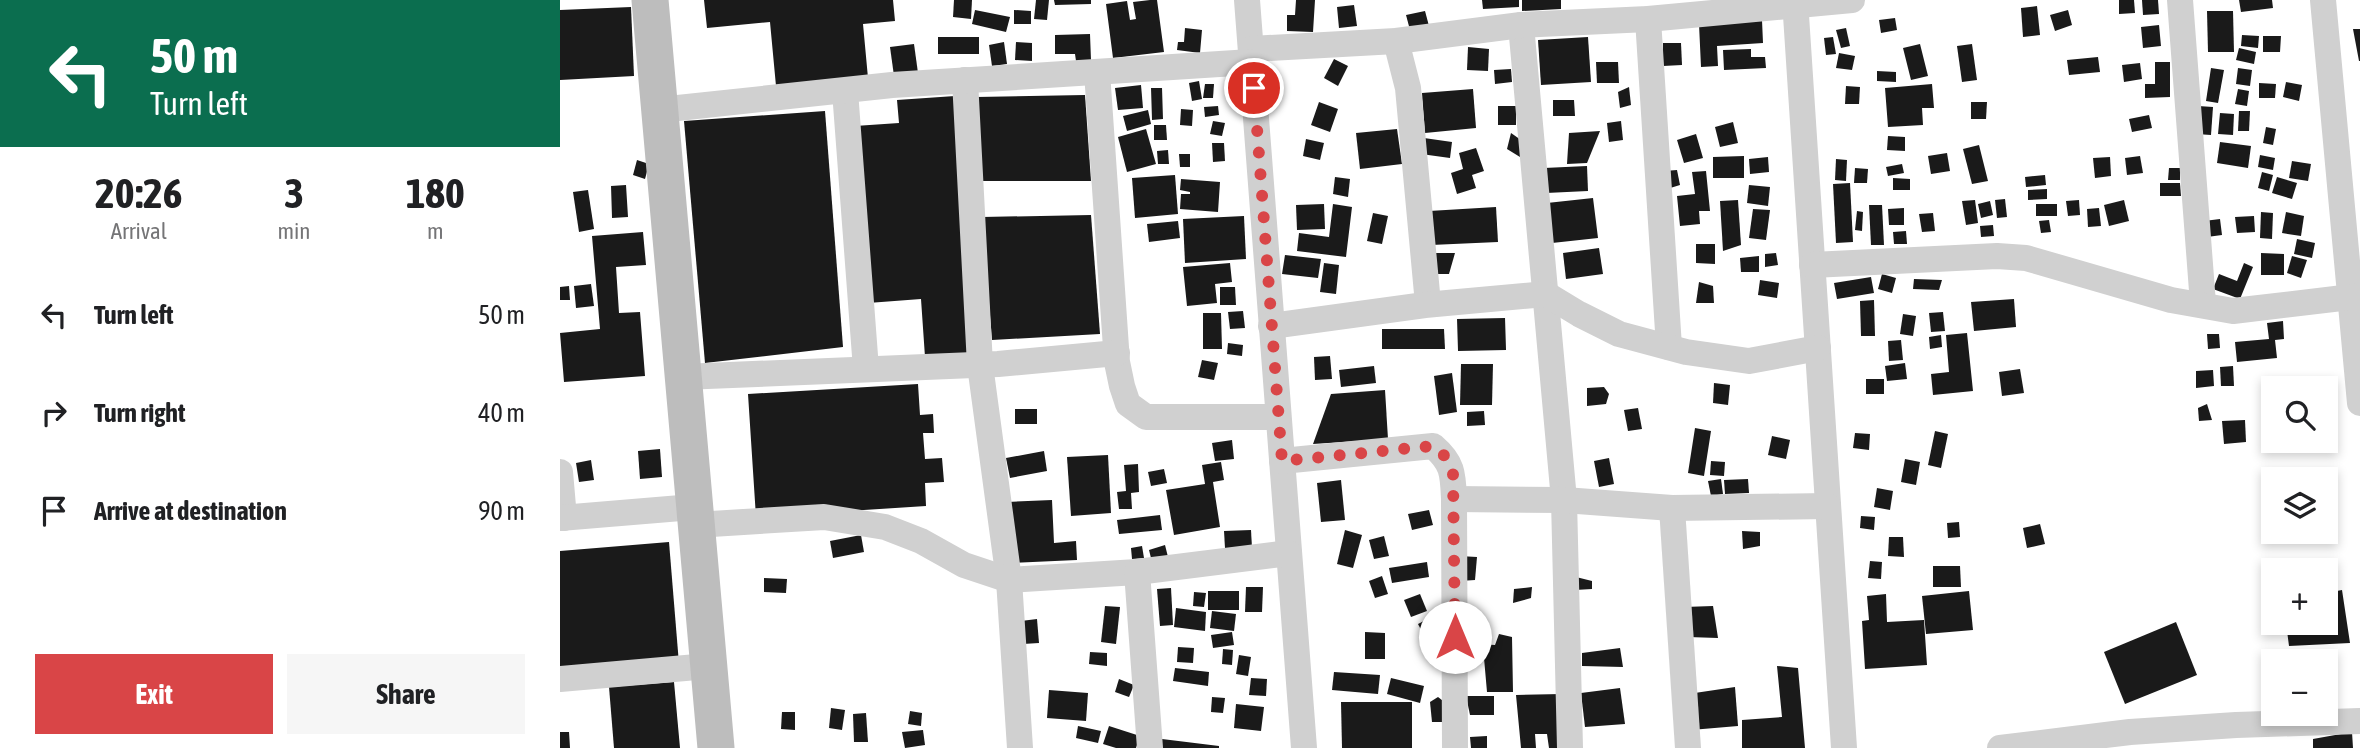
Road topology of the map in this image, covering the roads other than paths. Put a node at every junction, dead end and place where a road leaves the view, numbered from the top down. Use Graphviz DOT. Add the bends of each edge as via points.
graph roads {
  1 [pos="650,0"];
  2 [pos="1247,0"];
  3 [pos="1852,0"];
  4 [pos="2180,0"];
  5 [pos="2323,0"];
  6 [pos="1795,2"];
  7 [pos="1648,19"];
  8 [pos="1521,25"];
  9 [pos="1396,41"];
  10 [pos="1251,55"];
  11 [pos="1097,72"];
  12 [pos="965,80"];
  13 [pos="845,90"];
  14 [pos="659,110"];
  15 [pos="1812,265"];
  16 [pos="1546,294"];
  17 [pos="2356,297"];
  18 [pos="1428,304"];
  19 [pos="2203,304"];
  20 [pos="1272,326"];
  21 [pos="1669,347"];
  22 [pos="1818,348"];
  23 [pos="1117,353"];
  24 [pos="980,365"];
  25 [pos="866,369"];
  26 [pos="682,377"];
  27 [pos="2360,403"];
  28 [pos="1279,417"];
  29 [pos="1282,461"];
  30 [pos="560,472"];
  31 [pos="1454,499"];
  32 [pos="1564,500"];
  33 [pos="1828,506"];
  34 [pos="1672,509"];
  35 [pos="694,516"];
  36 [pos="562,518"];
  37 [pos="1289,553"];
  38 [pos="1137,572"];
  39 [pos="1009,580"];
  40 [pos="708,666"];
  41 [pos="560,679"];
  42 [pos="2360,721"];
  43 [pos="716,748"];
  44 [pos="1020,748"];
  45 [pos="1150,748"];
  46 [pos="1304,748"];
  47 [pos="1455,748"];
  48 [pos="1570,748"];
  49 [pos="1688,748"];
  50 [pos="1844,748"];
  51 [pos="2000,748"];
  1 -- 14 [label="street"];
  2 -- 10 [label="street"];
  3 -- 6 [label="street"];
  4 -- 19 [label="street"];
  5 -- 17 [label="street"];
  6 -- 7 [label="street"];
  6 -- 15 [label="street"];
  7 -- 8 [label="street"];
  7 -- 21 [label="street"];
  8 -- 9 [label="street"];
  8 -- 16 [label="street"];
  9 -- 10 [label="street"];
  9 -- 18 [label="street" via="1408,88"];
  10 -- 11 [label="street"];
  10 -- 20 [label="street"];
  11 -- 12 [label="street"];
  11 -- 23 [label="street"];
  12 -- 13 [label="street"];
  12 -- 24 [label="street"];
  13 -- 14 [label="street"];
  13 -- 25 [label="street"];
  14 -- 26 [label="street"];
  15 -- 19 [label="street" via="2026,258 2171,300"];
  15 -- 22 [label="street"];
  16 -- 18 [label="street"];
  16 -- 21 [label="street" via="1619,334"];
  16 -- 32 [label="street"];
  17 -- 19 [label="street" via="2233,311"];
  17 -- 27 [label="street"];
  18 -- 20 [label="street"];
  20 -- 28 [label="street"];
  21 -- 22 [label="street" via="1749,361"];
  22 -- 33 [label="street"];
  23 -- 24 [label="street"];
  23 -- 28 [label="street" via="1128,404 1146,417"];
  24 -- 25 [label="street"];
  24 -- 39 [label="street"];
  25 -- 26 [label="street"];
  26 -- 35 [label="street"];
  28 -- 29 [label="street"];
  29 -- 31 [label="street" via="1433,446 1446,457 1453,474"];
  29 -- 37 [label="street"];
  30 -- 36 [label="street"];
  31 -- 32 [label="street"];
  31 -- 47 [label="street"];
  32 -- 34 [label="street"];
  32 -- 48 [label="street"];
  33 -- 34 [label="street"];
  33 -- 50 [label="street"];
  34 -- 49 [label="street"];
  35 -- 36 [label="street"];
  35 -- 39 [label="street" via="824,517 885,527 964,565"];
  35 -- 40 [label="street"];
  37 -- 38 [label="street"];
  37 -- 46 [label="street"];
  38 -- 39 [label="street"];
  38 -- 45 [label="street"];
  39 -- 44 [label="street"];
  40 -- 41 [label="street"];
  40 -- 43 [label="street"];
  42 -- 51 [label="street" via="2130,732"];
}
